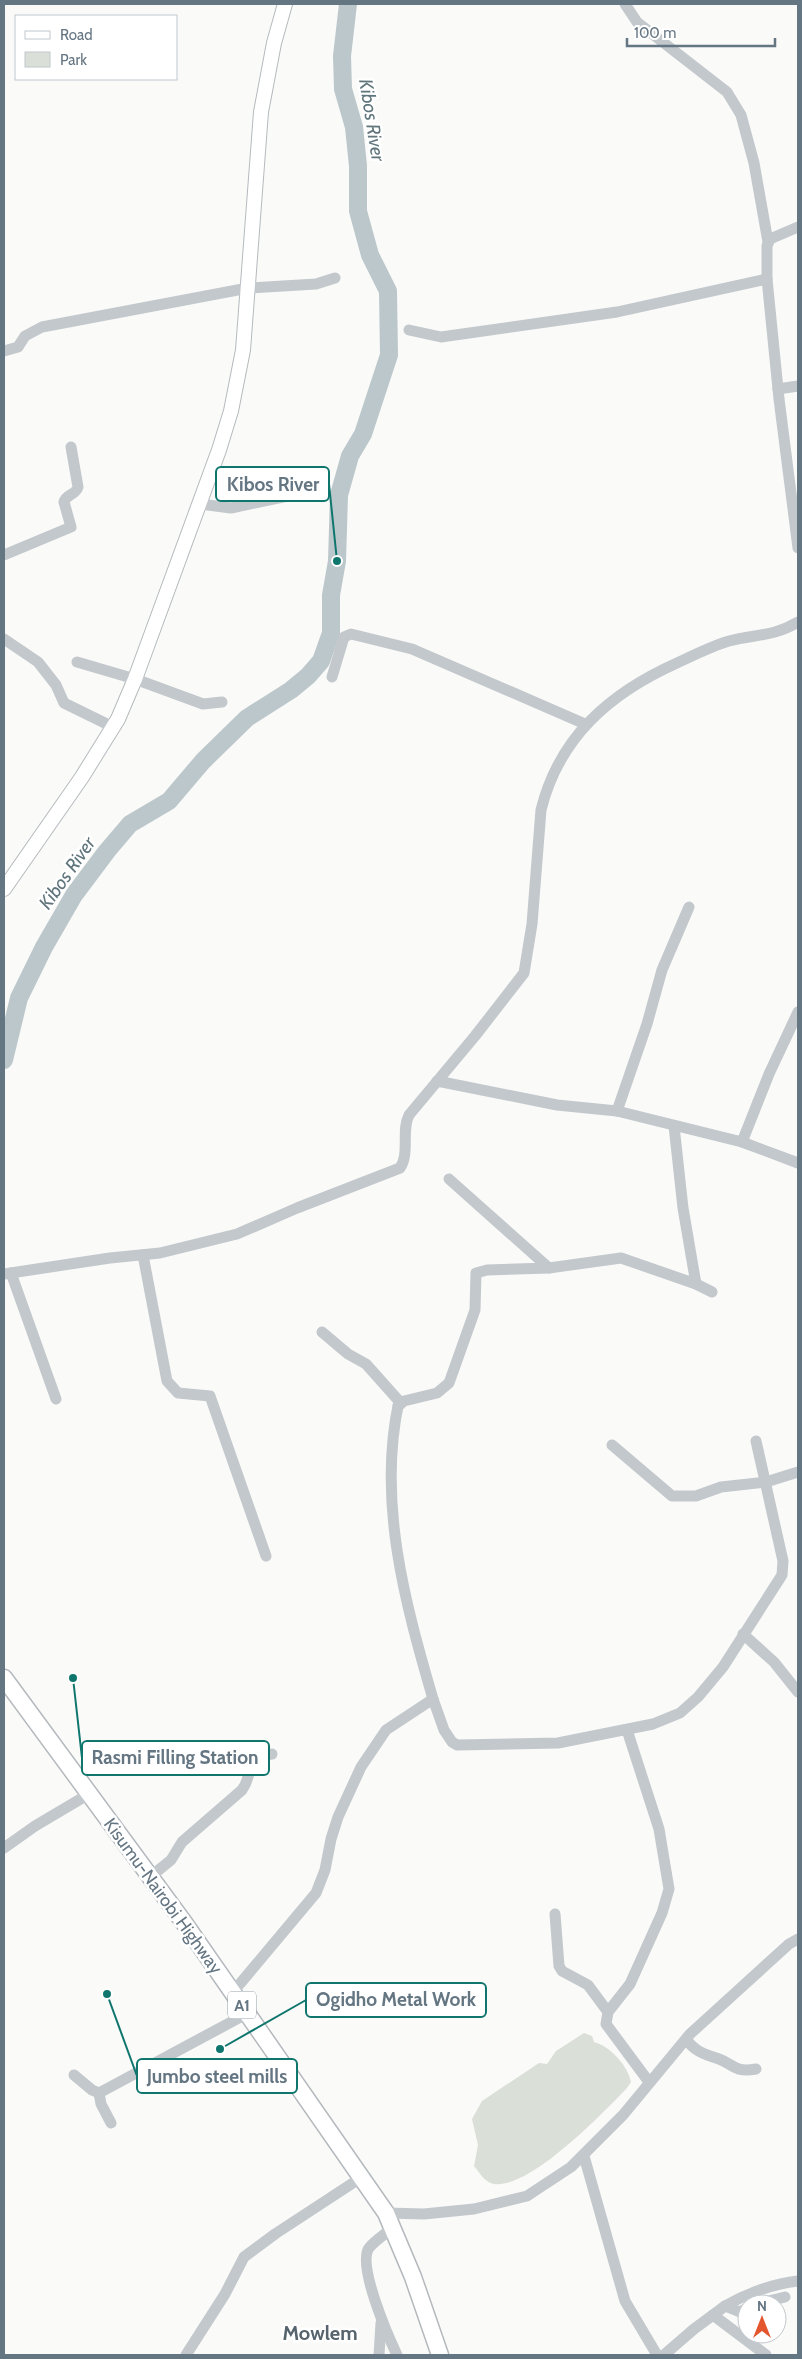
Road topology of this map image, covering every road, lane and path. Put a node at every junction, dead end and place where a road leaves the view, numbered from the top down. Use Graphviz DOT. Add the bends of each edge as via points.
graph roads {
  1 [pos="285,4"];
  2 [pos="625,4"];
  3 [pos="798,227"];
  4 [pos="768,242"];
  5 [pos="335,278"];
  6 [pos="767,279"];
  7 [pos="248,288"];
  8 [pos="409,330"];
  9 [pos="4,351"];
  10 [pos="798,386"];
  11 [pos="778,389"];
  12 [pos="71,447"];
  13 [pos="312,491"];
  14 [pos="200,504"];
  15 [pos="798,548"];
  16 [pos="4,555"];
  17 [pos="798,622"];
  18 [pos="4,639"];
  19 [pos="77,662"];
  20 [pos="332,677"];
  21 [pos="135,679"];
  22 [pos="222,702"];
  23 [pos="585,724"];
  24 [pos="113,726"];
  25 [pos="4,890"];
  26 [pos="689,907"];
  27 [pos="798,1012"];
  28 [pos="437,1081"];
  29 [pos="617,1111"];
  30 [pos="674,1126"];
  31 [pos="742,1142"];
  32 [pos="798,1162"];
  33 [pos="449,1179"];
  34 [pos="144,1255"];
  35 [pos="549,1268"];
  36 [pos="7,1274"];
  37 [pos="696,1284"];
  38 [pos="712,1292"];
  39 [pos="322,1332"];
  40 [pos="56,1399"];
  41 [pos="398,1406"];
  42 [pos="756,1440"];
  43 [pos="612,1445"];
  44 [pos="798,1472"];
  45 [pos="766,1482"];
  46 [pos="266,1556"];
  47 [pos="743,1634"];
  48 [pos="4,1678"];
  49 [pos="798,1692"];
  50 [pos="433,1699"];
  51 [pos="627,1730"];
  52 [pos="272,1754"];
  53 [pos="89,1794"];
  54 [pos="4,1848"];
  55 [pos="150,1877"];
  56 [pos="555,1914"];
  57 [pos="798,1939"];
  58 [pos="233,1992"];
  59 [pos="608,2012"];
  60 [pos="248,2014"];
  61 [pos="686,2039"];
  62 [pos="756,2069"];
  63 [pos="74,2075"];
  64 [pos="649,2082"];
  65 [pos="99,2093"];
  66 [pos="111,2122"];
  67 [pos="584,2156"];
  68 [pos="362,2177"];
  69 [pos="389,2220"];
  70 [pos="798,2281"];
  71 [pos="725,2306"];
  72 [pos="737,2311"];
  73 [pos="713,2315"];
  74 [pos="381,2322"];
  75 [pos="756,2352"];
  76 [pos="186,2355"];
  77 [pos="378,2355"];
  78 [pos="396,2355"];
  79 [pos="440,2355"];
  80 [pos="657,2355"];
  81 [pos="664,2355"];
  82 [pos="766,2355"];
  1 -- 7 [label="main road" via="274,43 262,112"];
  2 -- 4 [label="street" via="637,22 727,92 741,115 754,163"];
  3 -- 4 [label="street"];
  4 -- 6 [label="street"];
  5 -- 7 [label="street" via="316,284"];
  6 -- 8 [label="street" via="617,312 441,337"];
  6 -- 11 [label="street"];
  7 -- 9 [label="street" via="42,327 25,336 18,347"];
  7 -- 14 [label="main road" via="244,350 233,403"];
  10 -- 11 [label="street"];
  11 -- 15 [label="street"];
  12 -- 16 [label="street" via="78,487 64,502 71,528"];
  13 -- 14 [label="street" via="231,508"];
  14 -- 21 [label="main road"];
  17 -- 23 [label="street" via="765,636 730,641 647,676"];
  18 -- 24 [label="street" via="38,662 56,685 64,704"];
  19 -- 21 [label="street"];
  20 -- 23 [label="street" via="344,637 351,634 412,649"];
  21 -- 22 [label="street" via="203,704"];
  21 -- 24 [label="main road"];
  23 -- 28 [label="street" via="559,760 541,810 532,924 524,973"];
  24 -- 25 [label="main road"];
  26 -- 29 [label="street" via="662,970"];
  27 -- 31 [label="street" via="768,1074"];
  28 -- 29 [label="street" via="557,1105"];
  28 -- 34 [label="street" via="406,1122 402,1165 396,1170 237,1234"];
  29 -- 30 [label="street"];
  30 -- 31 [label="street"];
  30 -- 37 [label="street"];
  31 -- 32 [label="street"];
  33 -- 35 [label="street"];
  34 -- 36 [label="street"];
  34 -- 46 [label="street" via="167,1381 178,1393 210,1396"];
  35 -- 37 [label="street" via="621,1258"];
  35 -- 41 [label="street" via="476,1273 475,1310 450,1384 437,1393 404,1401"];
  36 -- 40 [label="street"];
  37 -- 38 [label="street"];
  39 -- 41 [label="street" via="366,1364 399,1401"];
  41 -- 50 [label="street" via="391,1484 395,1542 412,1625"];
  42 -- 45 [label="street"];
  43 -- 45 [label="street" via="672,1496 696,1496 721,1487"];
  44 -- 45 [label="street"];
  45 -- 47 [label="street" via="782,1575"];
  47 -- 49 [label="street" via="774,1662"];
  47 -- 51 [label="street" via="723,1667 680,1713"];
  48 -- 53 [label="highway, Kisumu-Nairobi Highway / A1"];
  50 -- 51 [label="street" via="444,1730 457,1746 558,1743"];
  50 -- 58 [label="street" via="386,1730 361,1767 338,1818 316,1893"];
  51 -- 59 [label="street" via="659,1829 668,1889 662,1914 630,1984"];
  52 -- 55 [label="street" via="256,1756 252,1760 242,1790 182,1842 171,1860"];
  53 -- 54 [label="street"];
  53 -- 55 [label="highway, Kisumu-Nairobi Highway / A1"];
  55 -- 58 [label="highway, Kisumu-Nairobi Highway / A1"];
  56 -- 59 [label="street" via="559,1966 562,1971 588,1985"];
  57 -- 61 [label="street"];
  58 -- 60 [label="highway, Kisumu-Nairobi Highway / A1"];
  59 -- 64 [label="street" via="606,2024 609,2030"];
  60 -- 65 [label="street"];
  60 -- 68 [label="highway, Kisumu-Nairobi Highway / A1"];
  61 -- 62 [label="street" via="698,2052 721,2059 731,2067 746,2071"];
  61 -- 64 [label="street"];
  63 -- 65 [label="street"];
  64 -- 67 [label="street"];
  65 -- 66 [label="street"];
  67 -- 69 [label="street" via="527,2196 474,2209"];
  67 -- 80 [label="street" via="625,2301"];
  68 -- 69 [label="highway, Kisumu-Nairobi Highway / A1"];
  68 -- 76 [label="street" via="244,2257"];
  69 -- 74 [label="street" via="369,2248 365,2260"];
  69 -- 79 [label="highway, Kisumu-Nairobi Highway / A1"];
  70 -- 71 [label="street" via="769,2286"];
  71 -- 72 [label="street"];
  71 -- 73 [label="street"];
  73 -- 75 [label="street"];
  73 -- 81 [label="street"];
  74 -- 77 [label="street"];
  74 -- 78 [label="street"];
  75 -- 82 [label="street"];
}
